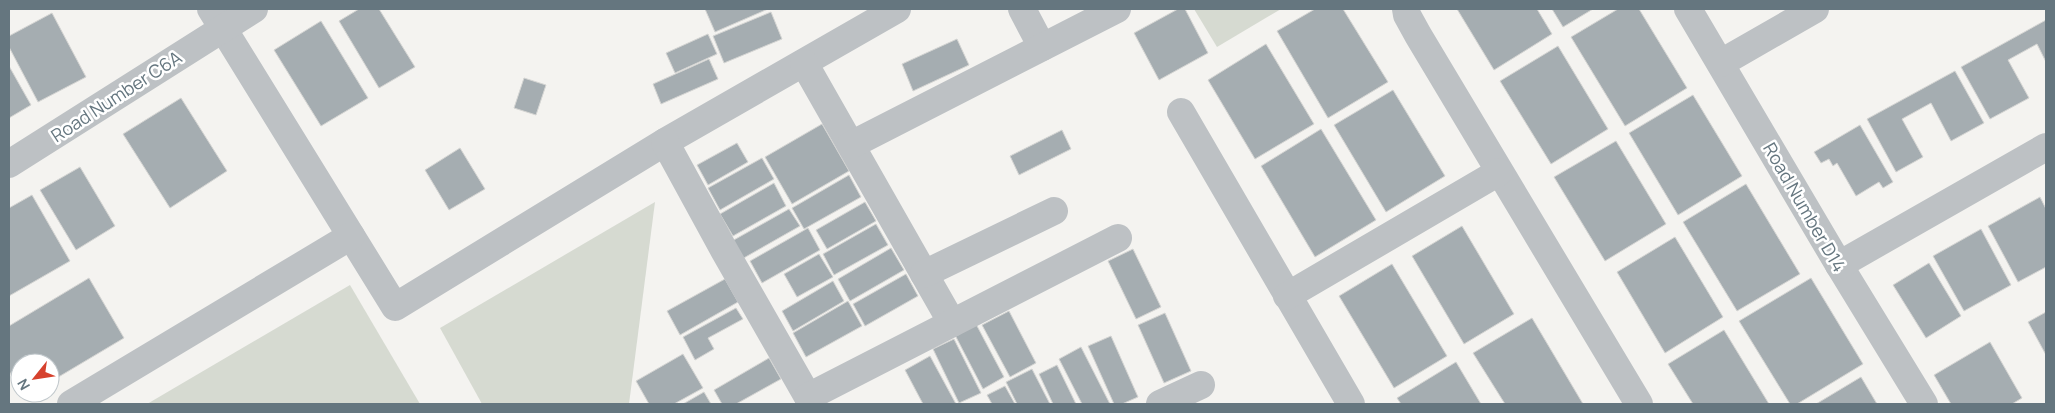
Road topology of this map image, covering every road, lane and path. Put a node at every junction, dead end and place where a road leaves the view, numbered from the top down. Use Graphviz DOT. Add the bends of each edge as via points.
graph roads {
  1 [pos="254,9"];
  2 [pos="897,9"];
  3 [pos="1022,9"];
  4 [pos="1116,9"];
  5 [pos="1406,9"];
  6 [pos="1688,9"];
  7 [pos="1815,9"];
  8 [pos="217,18"];
  9 [pos="1042,47"];
  10 [pos="804,63"];
  11 [pos="1721,64"];
  12 [pos="1181,112"];
  13 [pos="665,142"];
  14 [pos="851,145"];
  15 [pos="2046,147"];
  16 [pos="9,164"];
  17 [pos="1499,172"];
  18 [pos="1054,211"];
  19 [pos="351,236"];
  20 [pos="1118,238"];
  21 [pos="1839,265"];
  22 [pos="924,274"];
  23 [pos="1287,296"];
  24 [pos="952,323"];
  25 [pos="1201,385"];
  26 [pos="810,401"];
  27 [pos="71,404"];
  28 [pos="1160,404"];
  29 [pos="1351,404"];
  30 [pos="1639,404"];
  31 [pos="1924,404"];
  1 -- 8 [label="street, Road Number C6A"];
  2 -- 10 [label="street"];
  3 -- 9 [label="street"];
  4 -- 9 [label="street"];
  5 -- 17 [label="street"];
  6 -- 11 [label="street, Road Number D14"];
  7 -- 11 [label="street"];
  8 -- 16 [label="street, Road Number C6A"];
  8 -- 19 [label="street"];
  9 -- 14 [label="street"];
  10 -- 13 [label="street"];
  10 -- 14 [label="street"];
  11 -- 21 [label="street, Road Number D14"];
  12 -- 23 [label="street"];
  13 -- 19 [label="street" via="395,307"];
  13 -- 26 [label="street"];
  14 -- 22 [label="street"];
  15 -- 21 [label="street"];
  17 -- 23 [label="street"];
  17 -- 30 [label="street"];
  18 -- 22 [label="street"];
  19 -- 27 [label="street"];
  20 -- 24 [label="street"];
  21 -- 31 [label="street, Road Number D14"];
  22 -- 24 [label="street"];
  23 -- 29 [label="street"];
  24 -- 26 [label="street"];
  25 -- 28 [label="street"];
}
